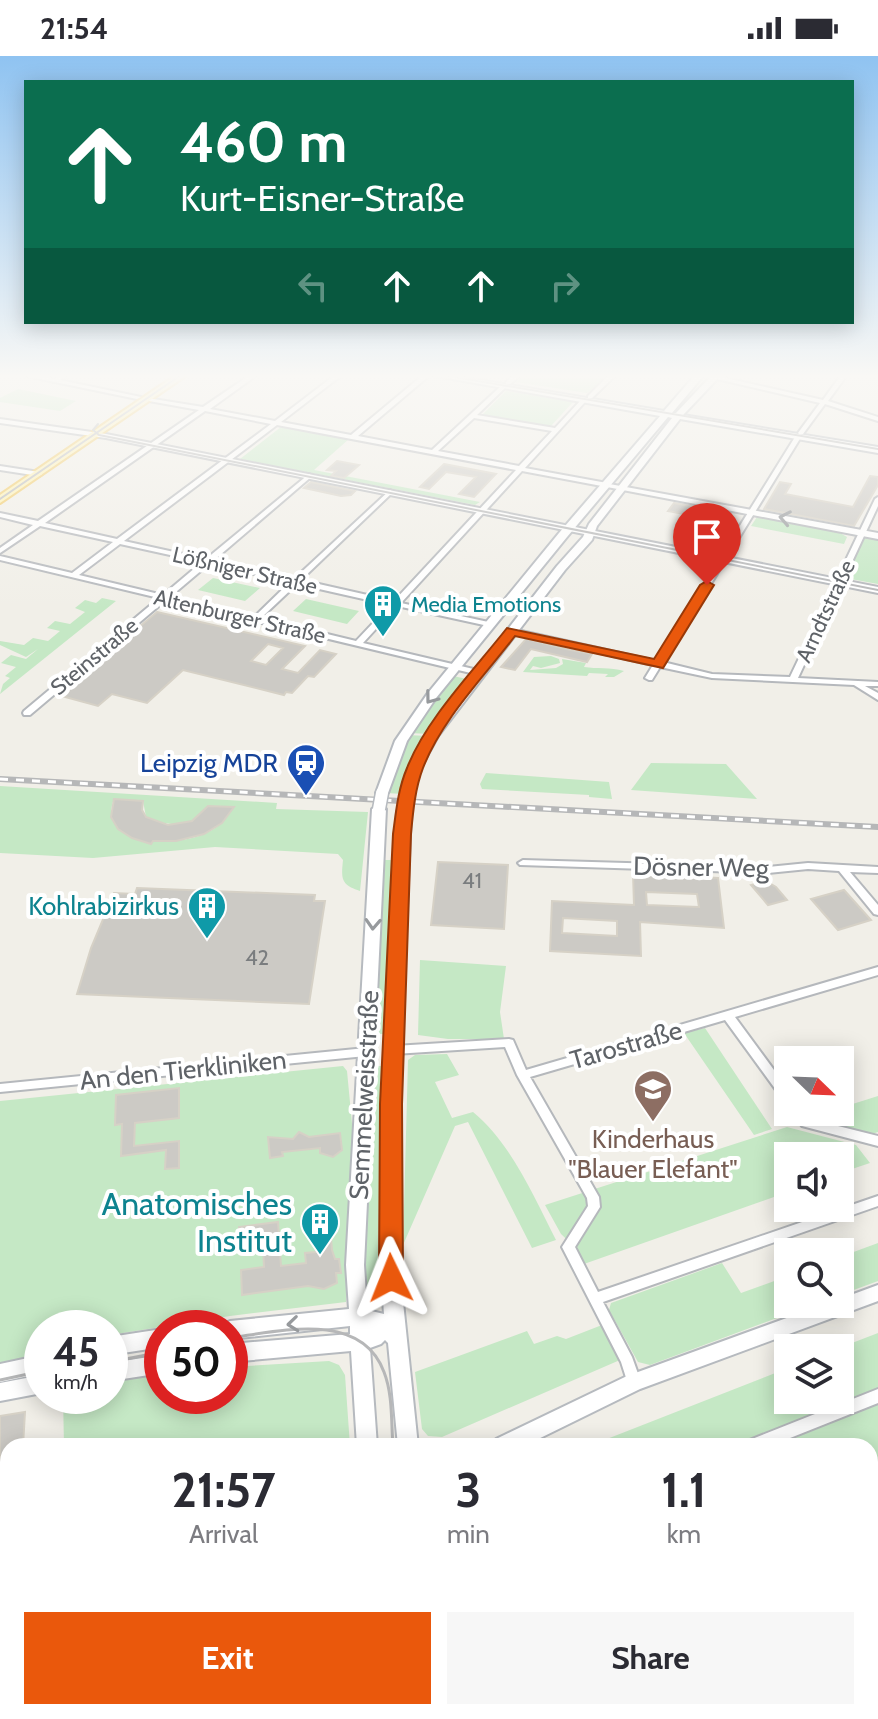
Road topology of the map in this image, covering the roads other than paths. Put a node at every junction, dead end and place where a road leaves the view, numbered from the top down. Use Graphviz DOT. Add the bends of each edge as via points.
graph roads {
  1 [pos="53,453"];
  2 [pos="70,453"];
  3 [pos="143,453"];
  4 [pos="183,453"];
  5 [pos="236,453"];
  6 [pos="437,453"];
  7 [pos="534,453"];
  8 [pos="633,453"];
  9 [pos="649,453"];
  10 [pos="788,453"];
  11 [pos="226,460"];
  12 [pos="0,468"];
  13 [pos="520,468"];
  14 [pos="26,471"];
  15 [pos="39,474"];
  16 [pos="309,476"];
  17 [pos="607,485"];
  18 [pos="622,487"];
  19 [pos="0,488"];
  20 [pos="390,492"];
  21 [pos="878,499"];
  22 [pos="0,500"];
  23 [pos="481,510"];
  24 [pos="752,512"];
  25 [pos="0,515"];
  26 [pos="39,524"];
  27 [pos="570,528"];
  28 [pos="590,532"];
  29 [pos="862,533"];
  30 [pos="878,536"];
  31 [pos="118,541"];
  32 [pos="0,557"];
  33 [pos="723,559"];
  34 [pos="206,561"];
  35 [pos="73,576"];
  36 [pos="296,582"];
  37 [pos="838,582"];
  38 [pos="878,590"];
  39 [pos="163,598"];
  40 [pos="395,604"];
  41 [pos="256,619"];
  42 [pos="490,625"];
  43 [pos="512,631"];
  44 [pos="358,644"];
  45 [pos="658,665"];
  46 [pos="455,667"];
  47 [pos="479,673"];
  48 [pos="649,678"];
  49 [pos="793,680"];
  50 [pos="856,684"];
  51 [pos="878,684"];
  52 [pos="878,697"];
  53 [pos="27,713"];
  54 [pos="523,863"];
  55 [pos="842,868"];
  56 [pos="878,870"];
  57 [pos="878,912"];
  58 [pos="878,971"];
  59 [pos="728,1016"];
  60 [pos="394,1050"];
  61 [pos="366,1052"];
  62 [pos="523,1075"];
  63 [pos="774,1079"];
  64 [pos="0,1088"];
  65 [pos="818,1126"];
  66 [pos="878,1141"];
  67 [pos="878,1201"];
  68 [pos="878,1293"];
  69 [pos="594,1299"];
  70 [pos="357,1317"];
  71 [pos="390,1320"];
  72 [pos="248,1328"];
  73 [pos="358,1342"];
  74 [pos="248,1351"];
  75 [pos="24,1368"];
  76 [pos="0,1373"];
  77 [pos="634,1382"];
  78 [pos="24,1387"];
  79 [pos="0,1392"];
  80 [pos="878,1396"];
  81 [pos="366,1438"];
  82 [pos="407,1438"];
  83 [pos="519,1438"];
  84 [pos="772,1438"];
  1 -- 14 [label="main road"];
  2 -- 15 [label="main road"];
  3 -- 26 [label="street"];
  4 -- 11 [label="street"];
  5 -- 11 [label="street"];
  6 -- 13 [label="street"];
  7 -- 13 [label="street"];
  8 -- 17 [label="main road, Semmelweisstraße"];
  9 -- 18 [label="main road, Semmelweisstraße"];
  10 -- 24 [label="street"];
  11 -- 16 [label="street"];
  11 -- 31 [label="street"];
  12 -- 14 [label="street"];
  13 -- 17 [label="street"];
  13 -- 23 [label="street"];
  14 -- 15 [label="street"];
  14 -- 19 [label="main road"];
  15 -- 22 [label="main road"];
  16 -- 20 [label="street"];
  16 -- 34 [label="street, Steinstraße"];
  17 -- 18 [label="street"];
  17 -- 27 [label="main road, Semmelweisstraße"];
  18 -- 24 [label="street"];
  18 -- 28 [label="main road, Semmelweisstraße"];
  20 -- 23 [label="street"];
  20 -- 36 [label="street"];
  21 -- 29 [label="street, Arndtstraße"];
  23 -- 27 [label="street"];
  23 -- 40 [label="street"];
  29 -- 24 [label="street, one-way"];
  24 -- 33 [label="street"];
  25 -- 26 [label="street, Lößniger Straße"];
  26 -- 31 [label="street, Lößniger Straße"];
  26 -- 32 [label="street"];
  27 -- 28 [label="street"];
  27 -- 42 [label="main road, Semmelweisstraße"];
  28 -- 33 [label="street"];
  28 -- 43 [label="main road, Semmelweisstraße"];
  29 -- 30 [label="street"];
  29 -- 37 [label="street, Arndtstraße"];
  31 -- 34 [label="street, Lößniger Straße"];
  31 -- 35 [label="street"];
  32 -- 35 [label="street, Altenburger Straße"];
  33 -- 37 [label="street"];
  33 -- 45 [label="street"];
  34 -- 36 [label="street, Lößniger Straße"];
  34 -- 39 [label="street, Steinstraße"];
  35 -- 39 [label="street, Altenburger Straße"];
  36 -- 40 [label="street, Lößniger Straße"];
  36 -- 41 [label="street"];
  37 -- 38 [label="street"];
  37 -- 49 [label="street, Arndtstraße"];
  39 -- 41 [label="street, Altenburger Straße"];
  39 -- 53 [label="street, Steinstraße"];
  40 -- 42 [label="street, Lößniger Straße"];
  40 -- 44 [label="street"];
  41 -- 44 [label="street, Altenburger Straße"];
  42 -- 46 [label="main road, Semmelweisstraße"];
  43 -- 45 [label="street"];
  43 -- 47 [label="main road, Semmelweisstraße"];
  44 -- 46 [label="street, Altenburger Straße"];
  45 -- 48 [label="street"];
  45 -- 49 [label="street" via="712,676"];
  46 -- 47 [label="street, Altenburger Straße"];
  46 -- 61 [label="main road, Semmelweisstraße, one-way, bridge" via="405,734 382,793"];
  47 -- 60 [label="main road, Semmelweisstraße, bridge" via="427,743 407,794"];
  49 -- 50 [label="street"];
  50 -- 51 [label="street"];
  50 -- 52 [label="street"];
  54 -- 55 [label="street, Dösner Weg"];
  55 -- 56 [label="street, Dösner Weg"];
  55 -- 57 [label="street"];
  58 -- 59 [label="street, Tarostraße"];
  59 -- 62 [label="street, Tarostraße"];
  59 -- 63 [label="street"];
  60 -- 61 [label="main road"];
  60 -- 62 [label="street, Semmelweisstraße" via="509,1043"];
  60 -- 71 [label="main road, Semmelweisstraße"];
  61 -- 64 [label="street, An den Tierkliniken"];
  61 -- 70 [label="main road, Semmelweisstraße"];
  62 -- 69 [label="street, Semmelweisstraße" via="593,1197 594,1207 568,1247"];
  65 -- 66 [label="street"];
  67 -- 69 [label="street"];
  68 -- 77 [label="main road"];
  69 -- 77 [label="street, Semmelweisstraße"];
  70 -- 71 [label="main road"];
  70 -- 72 [label="main road, one-way"];
  70 -- 73 [label="main road, Semmelweisstraße"];
  71 -- 73 [label="main road" via="374,1338"];
  71 -- 82 [label="main road"];
  73 -- 74 [label="main road"];
  73 -- 81 [label="main road, Semmelweisstraße"];
  75 -- 76 [label="main road"];
  77 -- 83 [label="main road"];
  78 -- 79 [label="main road"];
  80 -- 84 [label="street"];
}
